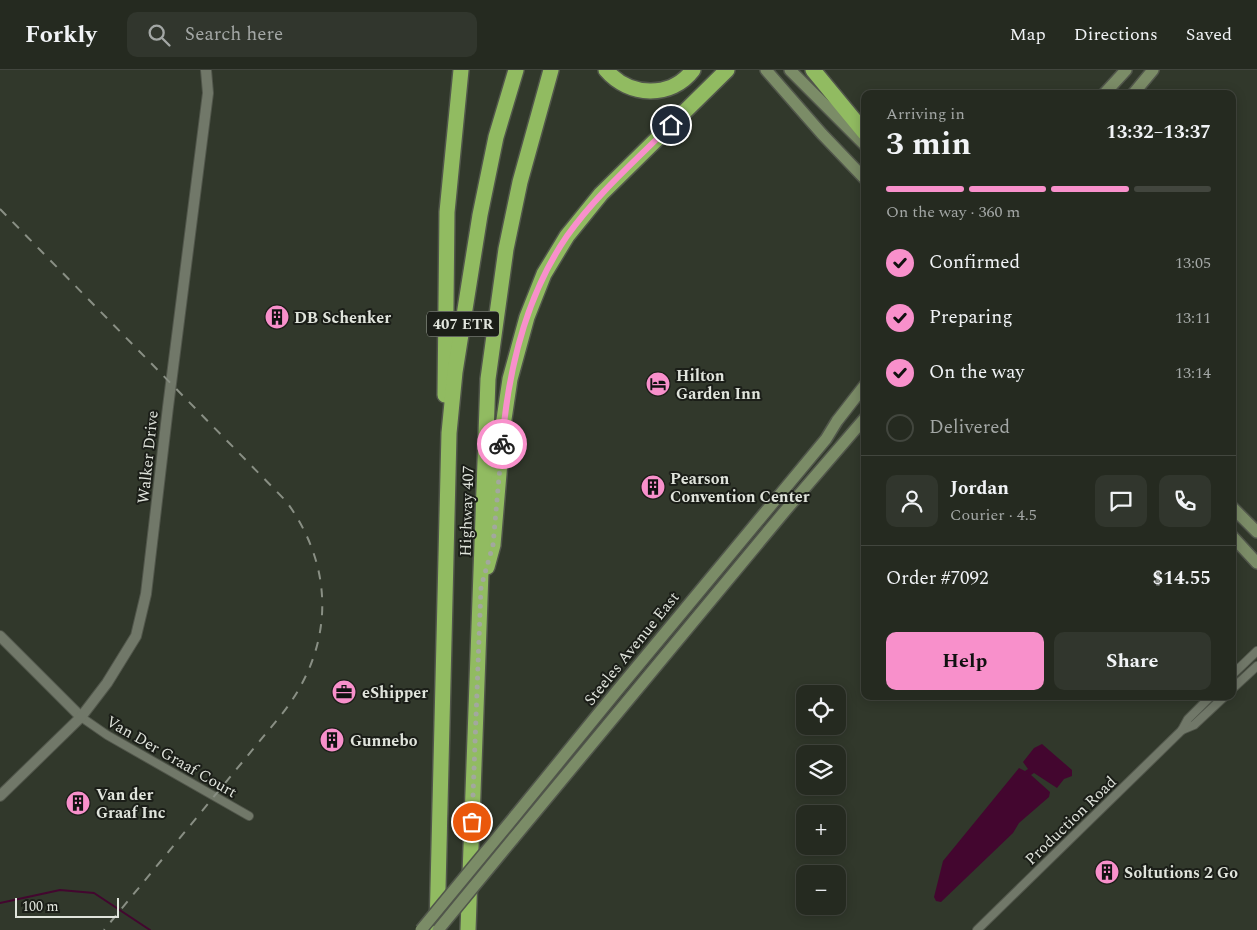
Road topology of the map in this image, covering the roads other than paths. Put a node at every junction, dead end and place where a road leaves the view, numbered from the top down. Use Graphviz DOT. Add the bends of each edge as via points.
graph roads {
  1 [pos="206,70"];
  2 [pos="461,70"];
  3 [pos="516,70"];
  4 [pos="551,70"];
  5 [pos="606,70"];
  6 [pos="693,70"];
  7 [pos="727,70"];
  8 [pos="766,70"];
  9 [pos="790,70"];
  10 [pos="813,70"];
  11 [pos="1126,70"];
  12 [pos="1153,70"];
  13 [pos="1108,90"];
  14 [pos="1136,90"];
  15 [pos="861,129"];
  16 [pos="861,141"];
  17 [pos="861,175"];
  18 [pos="861,390"];
  19 [pos="861,423"];
  20 [pos="449,433"];
  21 [pos="1236,511"];
  22 [pos="1257,532"];
  23 [pos="1236,540"];
  24 [pos="1257,562"];
  25 [pos="481,587"];
  26 [pos="0,636"];
  27 [pos="1257,651"];
  28 [pos="1257,666"];
  29 [pos="1236,671"];
  30 [pos="1236,685"];
  31 [pos="1207,700"];
  32 [pos="1221,700"];
  33 [pos="81,717"];
  34 [pos="1182,730"];
  35 [pos="0,796"];
  36 [pos="249,816"];
  37 [pos="421,930"];
  38 [pos="438,930"];
  39 [pos="468,930"];
  40 [pos="977,930"];
  1 -- 33 [label="street, Walker Drive" via="208,93 146,594 136,636"];
  2 -- 20 [label="highway" via="447,212 444,397"];
  3 -- 20 [label="highway, Highway 407 / 407 ETR" via="496,137 480,215"];
  4 -- 25 [label="highway, Highway 407 / 407 ETR" via="520,182 506,249 490,370"];
  5 -- 6 [label="highway" via="625,86 656,91 679,83"];
  7 -- 25 [label="highway" via="601,194 567,236 544,274 527,316 510,379 493,545"];
  8 -- 17 [label="main road"];
  9 -- 16 [label="main road"];
  10 -- 15 [label="highway"];
  11 -- 13 [label="main road"];
  12 -- 14 [label="main road"];
  18 -- 37 [label="main road, Steeles Avenue East, bridge" via="826,439"];
  19 -- 38 [label="main road, Steeles Avenue East, bridge"];
  20 -- 38 [label="highway, Highway 407 / 407 ETR"];
  21 -- 22 [label="main road"];
  23 -- 24 [label="main road"];
  25 -- 39 [label="highway, Highway 407 / 407 ETR"];
  26 -- 33 [label="street"];
  27 -- 29 [label="street"];
  28 -- 30 [label="street"];
  31 -- 34 [label="street, Production Road"];
  32 -- 34 [label="street, Production Road" via="1194,725"];
  33 -- 35 [label="street, Walker Drive"];
  33 -- 36 [label="street, Van Der Graaf Court"];
  34 -- 40 [label="street, Production Road"];
}
